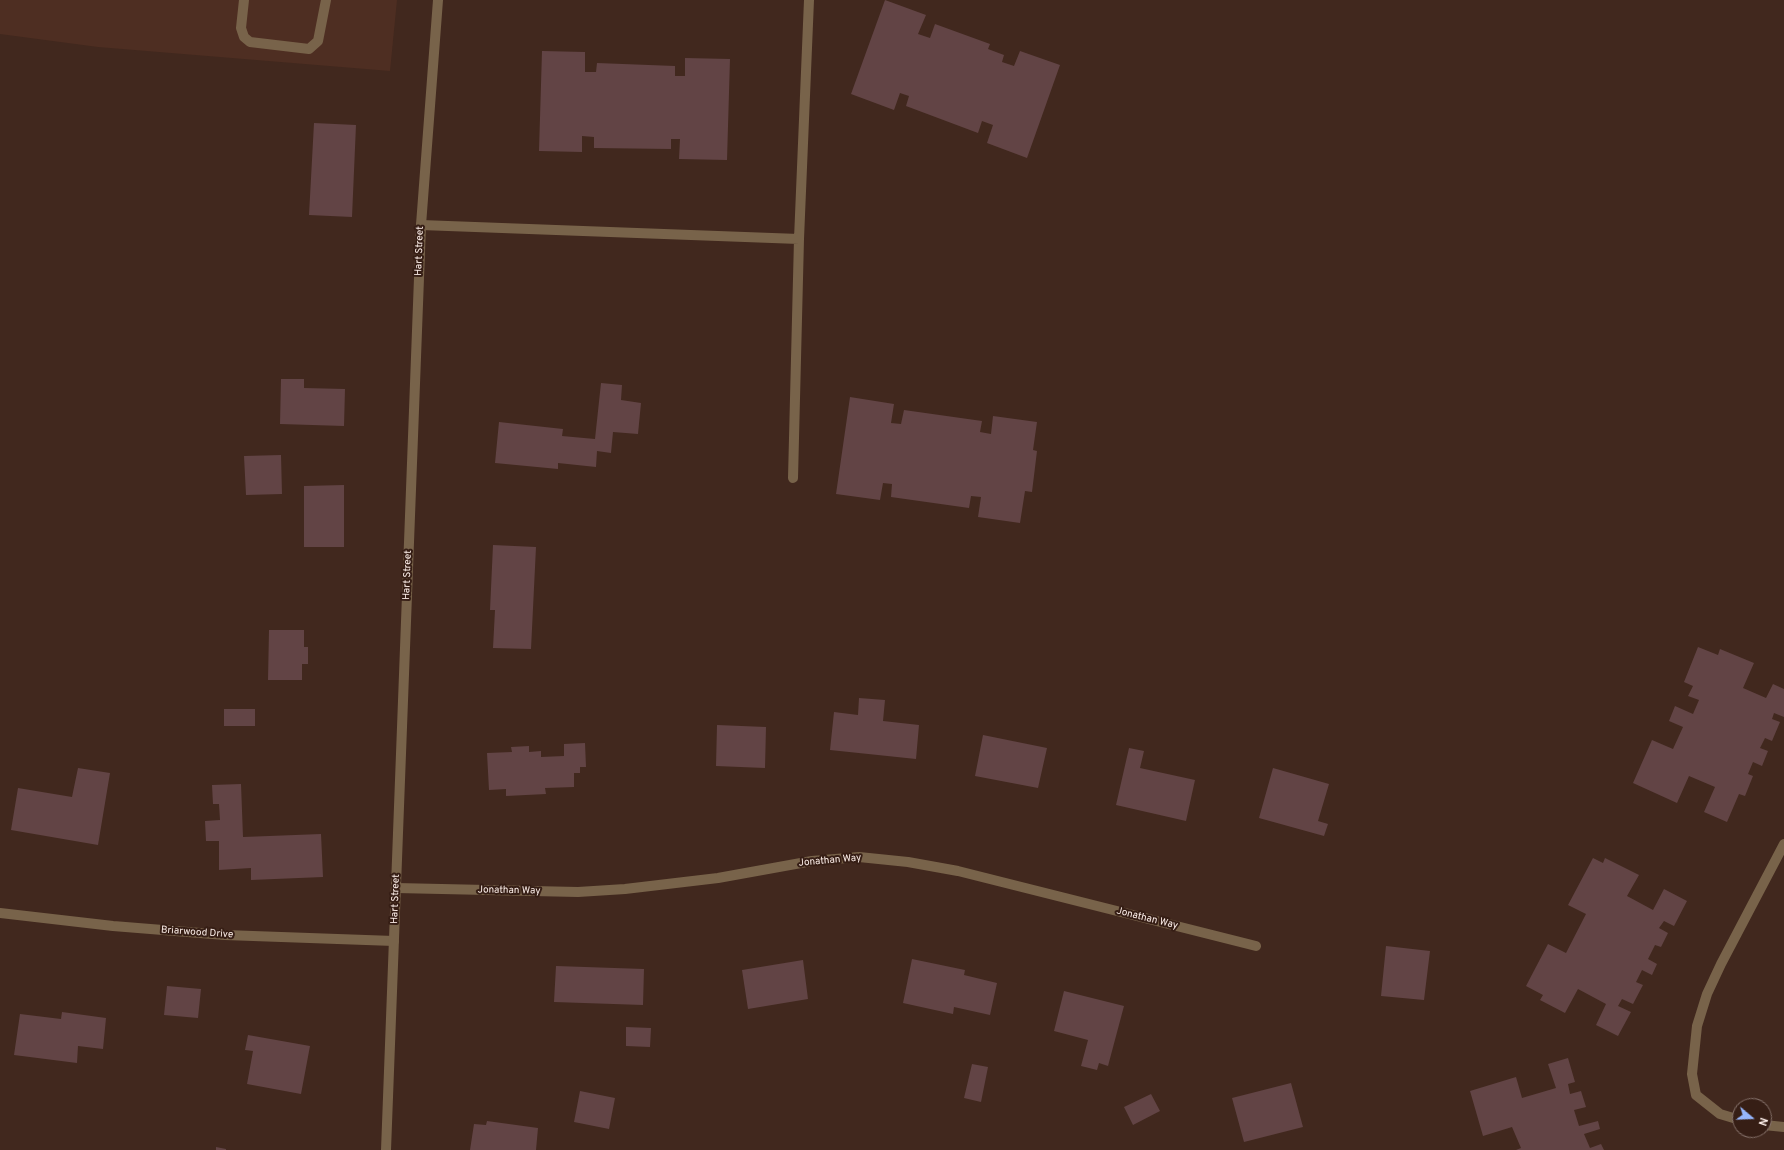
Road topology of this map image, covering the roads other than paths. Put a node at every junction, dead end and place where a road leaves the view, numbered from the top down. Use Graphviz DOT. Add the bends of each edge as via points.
graph roads {
  1 [pos="244,0"];
  2 [pos="326,0"];
  3 [pos="438,0"];
  4 [pos="809,0"];
  5 [pos="421,225"];
  6 [pos="799,240"];
  7 [pos="793,478"];
  8 [pos="1784,844"];
  9 [pos="396,888"];
  10 [pos="0,913"];
  11 [pos="394,941"];
  12 [pos="1256,946"];
  13 [pos="1732,1118"];
  14 [pos="1772,1126"];
  15 [pos="1784,1127"];
  16 [pos="386,1150"];
  1 -- 2 [label="street" via="241,28 244,37 250,42 309,48 318,42"];
  3 -- 5 [label="street, Hart Street"];
  4 -- 6 [label="street"];
  5 -- 6 [label="street"];
  5 -- 9 [label="street, Hart Street"];
  6 -- 7 [label="street"];
  8 -- 13 [label="street" via="1721,964 1707,994 1697,1026 1692,1074 1696,1095 1720,1114"];
  9 -- 11 [label="street, Hart Street"];
  9 -- 12 [label="street, Jonathan Way" via="571,892 617,890 718,878 812,861 859,857 958,871"];
  10 -- 11 [label="street, Briarwood Drive" via="225,936"];
  11 -- 16 [label="street, Hart Street"];
  14 -- 15 [label="street"];
}
